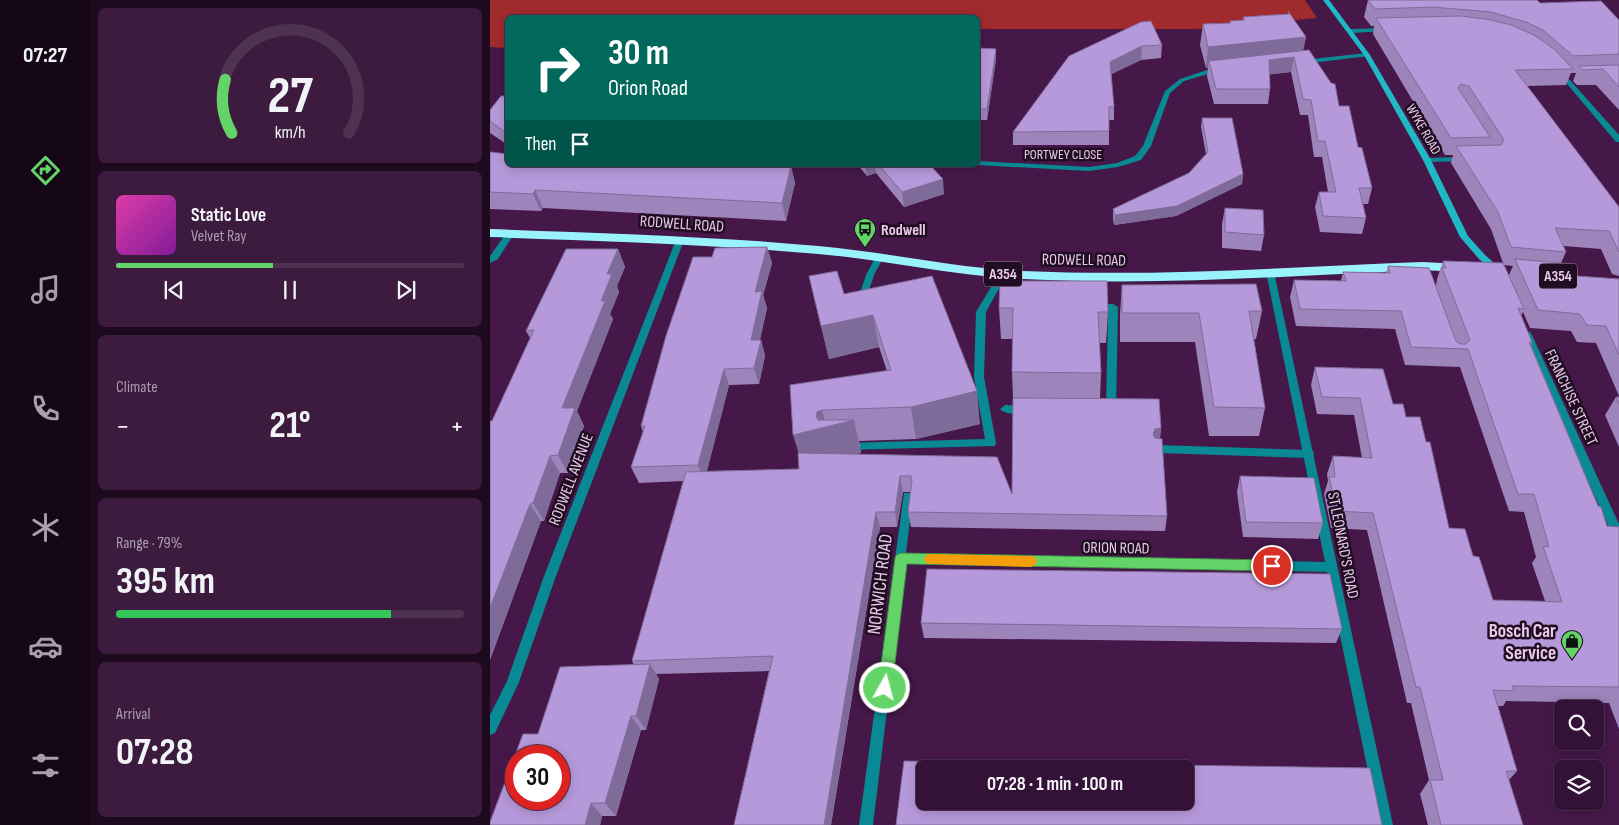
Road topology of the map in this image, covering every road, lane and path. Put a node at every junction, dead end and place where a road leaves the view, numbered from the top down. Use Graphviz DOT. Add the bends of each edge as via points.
graph roads {
  1 [pos="1326,0"];
  2 [pos="1396,30"];
  3 [pos="1351,31"];
  4 [pos="1367,55"];
  5 [pos="1292,63"];
  6 [pos="1555,67"];
  7 [pos="1235,69"];
  8 [pos="1564,77"];
  9 [pos="1573,77"];
  10 [pos="1619,140"];
  11 [pos="1473,158"];
  12 [pos="1428,160"];
  13 [pos="980,163"];
  14 [pos="490,233"];
  15 [pos="510,234"];
  16 [pos="680,240"];
  17 [pos="879,258"];
  18 [pos="490,260"];
  19 [pos="1270,272"];
  20 [pos="1502,273"];
  21 [pos="1003,274"];
  22 [pos="882,296"];
  23 [pos="1086,306"];
  24 [pos="1520,320"];
  25 [pos="1005,409"];
  26 [pos="1034,410"];
  27 [pos="1103,410"];
  28 [pos="832,448"];
  29 [pos="1158,449"];
  30 [pos="1309,454"];
  31 [pos="908,496"];
  32 [pos="1619,535"];
  33 [pos="901,558"];
  34 [pos="1331,567"];
  35 [pos="490,729"];
  36 [pos="866,825"];
  37 [pos="1386,825"];
  1 -- 3 [label="main road, WYKE ROAD"];
  2 -- 3 [label="street"];
  3 -- 4 [label="main road, WYKE ROAD"];
  4 -- 5 [label="street"];
  4 -- 12 [label="main road, WYKE ROAD"];
  6 -- 8 [label="street"];
  7 -- 13 [label="street, PORTWEY CLOSE" via="1207,72 1182,80 1167,92 1148,146 1138,158 1118,165 1088,169"];
  8 -- 9 [label="street"];
  8 -- 10 [label="street"];
  11 -- 12 [label="street"];
  12 -- 20 [label="main road, WYKE ROAD" via="1464,237"];
  14 -- 15 [label="highway, RODWELL ROAD / A354"];
  15 -- 16 [label="highway, RODWELL ROAD / A354"];
  15 -- 18 [label="street"];
  16 -- 17 [label="highway, RODWELL ROAD / A354"];
  16 -- 35 [label="street, RODWELL AVENUE" via="550,576 513,682"];
  17 -- 21 [label="highway, RODWELL ROAD / A354"];
  17 -- 22 [label="street" via="863,296"];
  19 -- 20 [label="highway, RODWELL ROAD / A354"];
  19 -- 21 [label="highway, RODWELL ROAD / A354" via="1060,281"];
  19 -- 30 [label="street, ST LEONARD'S ROAD"];
  21 -- 28 [label="street" via="981,312 979,378 991,443"];
  23 -- 27 [label="street" via="1113,307 1113,410"];
  24 -- 32 [label="street, FRANCHISE STREET"];
  25 -- 26 [label="street"];
  29 -- 30 [label="street"];
  30 -- 34 [label="street, ST LEONARD'S ROAD"];
  31 -- 33 [label="street, NORWICH ROAD"];
  33 -- 34 [label="street, ORION ROAD"];
  33 -- 36 [label="street, NORWICH ROAD"];
  34 -- 37 [label="street, ST LEONARD'S ROAD"];
}
